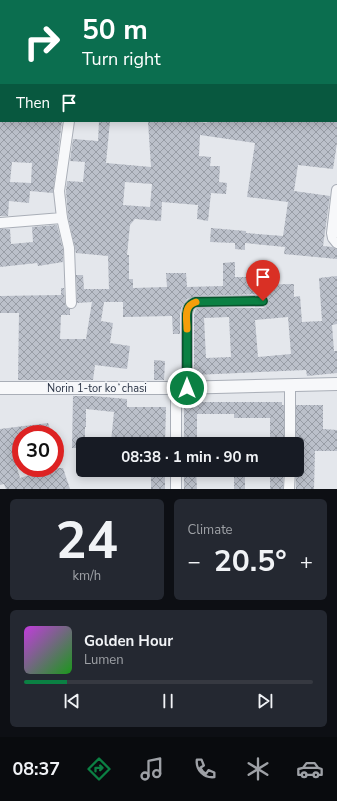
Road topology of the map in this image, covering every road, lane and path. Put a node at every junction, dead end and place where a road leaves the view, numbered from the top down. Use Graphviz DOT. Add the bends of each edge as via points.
graph roads {
  1 [pos="68,122"];
  2 [pos="337,190"];
  3 [pos="62,218"];
  4 [pos="0,223"];
  5 [pos="337,243"];
  6 [pos="263,301"];
  7 [pos="72,303"];
  8 [pos="337,384"];
  9 [pos="290,386"];
  10 [pos="0,388"];
  11 [pos="182,388"];
  12 [pos="177,437"];
  13 [pos="290,437"];
  14 [pos="176,477"];
  15 [pos="290,477"];
  16 [pos="176,489"];
  17 [pos="290,489"];
  1 -- 3 [label="street" via="59,190"];
  2 -- 5 [label="street" via="332,233"];
  3 -- 4 [label="street"];
  3 -- 7 [label="street" via="69,248"];
  6 -- 11 [label="street" via="191,304 187,314"];
  8 -- 9 [label="street, Norin 1-tor koʻchasi"];
  9 -- 11 [label="street, Norin 1-tor koʻchasi"];
  9 -- 13 [label="street"];
  10 -- 11 [label="street, Norin 1-tor koʻchasi"];
  11 -- 12 [label="street"];
  14 -- 16 [label="street"];
  15 -- 17 [label="street"];
}
